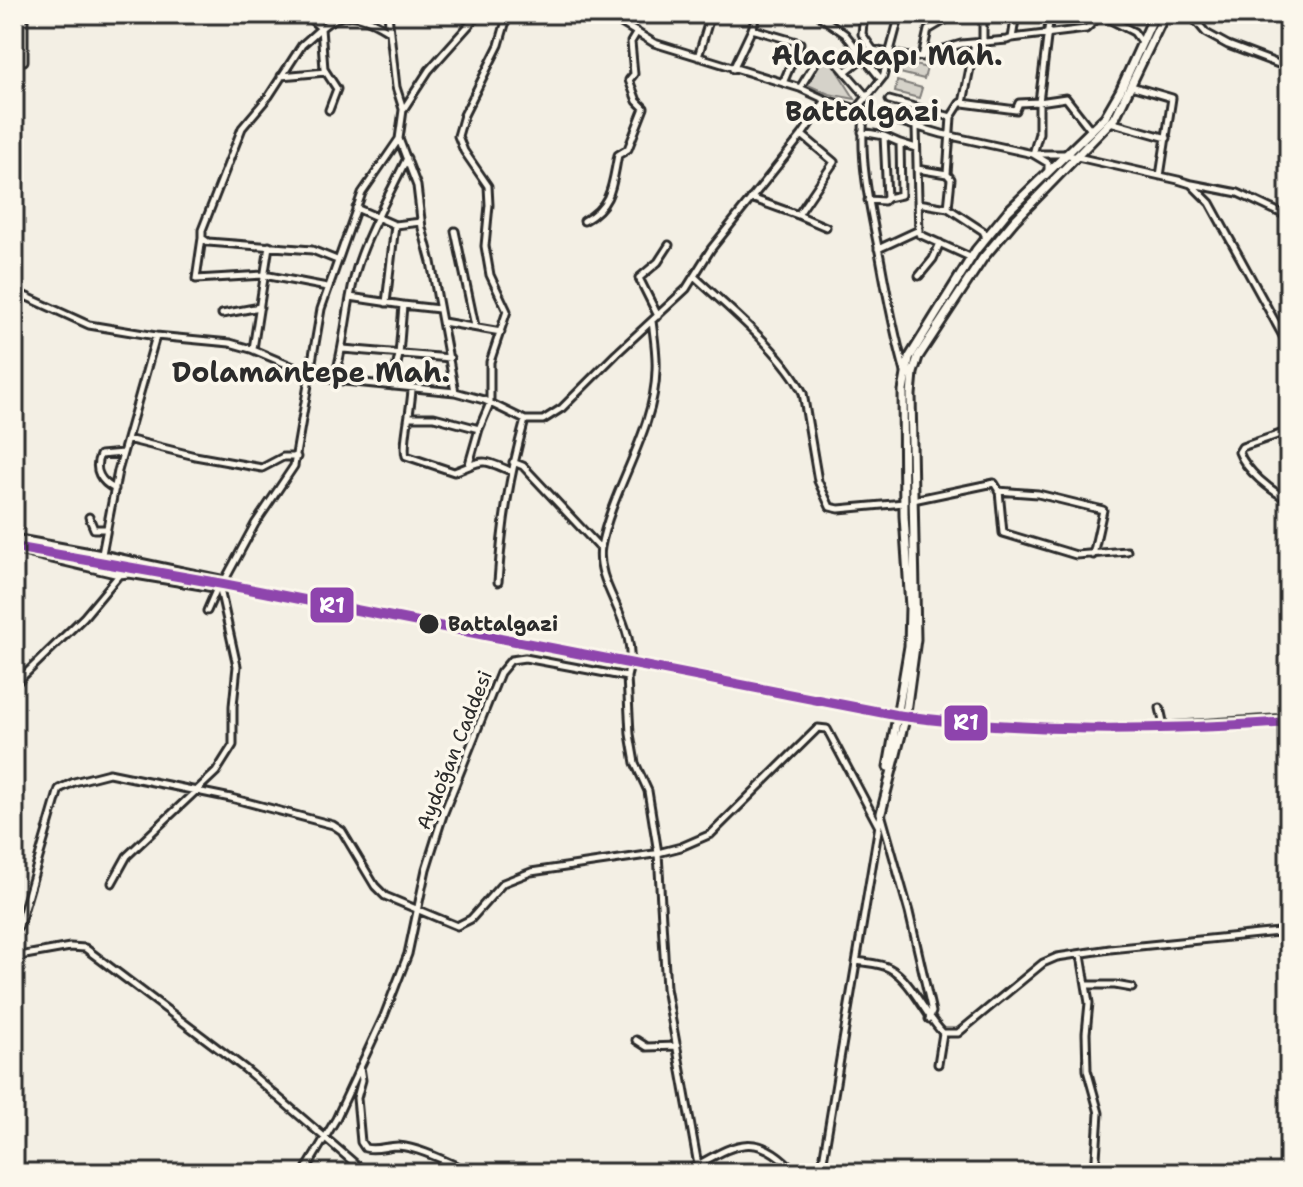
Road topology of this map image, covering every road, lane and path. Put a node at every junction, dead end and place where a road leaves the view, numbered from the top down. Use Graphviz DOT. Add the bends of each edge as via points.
graph roads {
  1 [pos="24,14"];
  2 [pos="305,14"];
  3 [pos="388,14"];
  4 [pos="479,14"];
  5 [pos="508,14"];
  6 [pos="613,14"];
  7 [pos="711,14"];
  8 [pos="757,14"];
  9 [pos="794,14"];
  10 [pos="802,14"];
  11 [pos="856,14"];
  12 [pos="900,14"];
  13 [pos="955,14"];
  14 [pos="983,14"];
  15 [pos="1016,14"];
  16 [pos="1050,14"];
  17 [pos="1101,14"];
  18 [pos="1155,14"];
  19 [pos="1165,14"];
  20 [pos="1190,14"];
  21 [pos="819,15"];
  22 [pos="321,28"];
  23 [pos="752,29"];
  24 [pos="390,32"];
  25 [pos="637,32"];
  26 [pos="1047,32"];
  27 [pos="1012,38"];
  28 [pos="983,41"];
  29 [pos="975,43"];
  30 [pos="1142,43"];
  31 [pos="873,50"];
  32 [pos="889,54"];
  33 [pos="698,57"];
  34 [pos="864,57"];
  35 [pos="922,57"];
  36 [pos="24,61"];
  37 [pos="1289,68"];
  38 [pos="733,69"];
  39 [pos="326,72"];
  40 [pos="845,72"];
  41 [pos="280,76"];
  42 [pos="881,79"];
  43 [pos="783,83"];
  44 [pos="1131,86"];
  45 [pos="800,88"];
  46 [pos="867,97"];
  47 [pos="826,100"];
  48 [pos="889,100"];
  49 [pos="1039,102"];
  50 [pos="963,103"];
  51 [pos="858,108"];
  52 [pos="329,110"];
  53 [pos="403,110"];
  54 [pos="951,117"];
  55 [pos="1110,122"];
  56 [pos="916,128"];
  57 [pos="1091,131"];
  58 [pos="862,132"];
  59 [pos="802,135"];
  60 [pos="884,136"];
  61 [pos="950,136"];
  62 [pos="1167,138"];
  63 [pos="399,139"];
  64 [pos="900,143"];
  65 [pos="916,148"];
  66 [pos="1033,154"];
  67 [pos="1064,154"];
  68 [pos="408,157"];
  69 [pos="1076,158"];
  70 [pos="917,169"];
  71 [pos="1048,170"];
  72 [pos="947,174"];
  73 [pos="1160,176"];
  74 [pos="1191,184"];
  75 [pos="751,198"];
  76 [pos="887,198"];
  77 [pos="868,200"];
  78 [pos="918,203"];
  79 [pos="356,208"];
  80 [pos="948,208"];
  81 [pos="798,215"];
  82 [pos="380,217"];
  83 [pos="1289,217"];
  84 [pos="584,221"];
  85 [pos="421,222"];
  86 [pos="395,225"];
  87 [pos="826,227"];
  88 [pos="919,230"];
  89 [pos="455,231"];
  90 [pos="202,238"];
  91 [pos="987,238"];
  92 [pos="940,243"];
  93 [pos="669,245"];
  94 [pos="269,246"];
  95 [pos="878,249"];
  96 [pos="972,258"];
  97 [pos="337,260"];
  98 [pos="264,275"];
  99 [pos="694,276"];
  100 [pos="919,276"];
  101 [pos="327,287"];
  102 [pos="14,291"];
  103 [pos="350,297"];
  104 [pos="386,303"];
  105 [pos="403,305"];
  106 [pos="260,307"];
  107 [pos="439,309"];
  108 [pos="222,314"];
  109 [pos="655,319"];
  110 [pos="443,322"];
  111 [pos="475,326"];
  112 [pos="501,332"];
  113 [pos="156,336"];
  114 [pos="1289,347"];
  115 [pos="253,349"];
  116 [pos="343,349"];
  117 [pos="399,355"];
  118 [pos="450,358"];
  119 [pos="909,372"];
  120 [pos="310,374"];
  121 [pos="334,380"];
  122 [pos="392,386"];
  123 [pos="412,388"];
  124 [pos="455,392"];
  125 [pos="490,403"];
  126 [pos="411,417"];
  127 [pos="525,420"];
  128 [pos="479,429"];
  129 [pos="1289,431"];
  130 [pos="127,439"];
  131 [pos="123,453"];
  132 [pos="297,457"];
  133 [pos="513,462"];
  134 [pos="469,464"];
  135 [pos="510,471"];
  136 [pos="115,489"];
  137 [pos="999,491"];
  138 [pos="913,500"];
  139 [pos="1289,500"];
  140 [pos="904,503"];
  141 [pos="89,517"];
  142 [pos="107,529"];
  143 [pos="14,538"];
  144 [pos="601,549"];
  145 [pos="14,550"];
  146 [pos="1127,551"];
  147 [pos="102,554"];
  148 [pos="1093,555"];
  149 [pos="119,575"];
  150 [pos="225,580"];
  151 [pos="498,582"];
  152 [pos="218,589"];
  153 [pos="207,611"];
  154 [pos="627,677"];
  155 [pos="14,685"];
  156 [pos="1160,708"];
  157 [pos="1289,718"];
  158 [pos="900,722"];
  159 [pos="196,791"];
  160 [pos="881,813"];
  161 [pos="879,827"];
  162 [pos="658,853"];
  163 [pos="112,883"];
  164 [pos="418,910"];
  165 [pos="1289,931"];
  166 [pos="14,932"];
  167 [pos="1081,955"];
  168 [pos="14,957"];
  169 [pos="857,961"];
  170 [pos="1087,985"];
  171 [pos="1132,988"];
  172 [pos="929,1019"];
  173 [pos="943,1033"];
  174 [pos="636,1040"];
  175 [pos="677,1046"];
  176 [pos="938,1064"];
  177 [pos="360,1066"];
  178 [pos="324,1138"];
  179 [pos="698,1165"];
  180 [pos="305,1170"];
  181 [pos="1096,1170"];
  182 [pos="316,1173"];
  183 [pos="378,1173"];
  184 [pos="473,1173"];
  185 [pos="683,1173"];
  186 [pos="796,1173"];
  187 [pos="821,1173"];
  188 [pos="1080,1173"];
  1 -- 36 [label="street"];
  2 -- 22 [label="street"];
  3 -- 24 [label="street"];
  4 -- 53 [label="street" via="429,70"];
  5 -- 112 [label="street" via="458,136 488,186 485,246 490,275 507,311"];
  6 -- 25 [label="street"];
  7 -- 33 [label="street"];
  8 -- 23 [label="street"];
  9 -- 10 [label="street"];
  11 -- 31 [label="street"];
  12 -- 32 [label="street"];
  13 -- 35 [label="street" via="928,30"];
  14 -- 28 [label="street"];
  15 -- 27 [label="street"];
  16 -- 26 [label="street"];
  17 -- 26 [label="street" via="1086,29"];
  17 -- 30 [label="street" via="1134,32"];
  18 -- 30 [label="main road"];
  19 -- 44 [label="main road"];
  20 -- 37 [label="street" via="1206,33 1228,45"];
  21 -- 34 [label="street"];
  22 -- 24 [label="street" via="334,17 350,14"];
  22 -- 39 [label="street"];
  22 -- 41 [label="street"];
  23 -- 38 [label="street"];
  23 -- 43 [label="street" via="800,43"];
  24 -- 53 [label="street"];
  25 -- 33 [label="street"];
  25 -- 84 [label="street" via="631,42 634,74 629,80 644,108 628,149 618,155 608,197 599,213"];
  26 -- 27 [label="street"];
  26 -- 49 [label="street"];
  27 -- 28 [label="street"];
  28 -- 29 [label="street"];
  29 -- 35 [label="street"];
  29 -- 50 [label="street"];
  30 -- 57 [label="main road" via="1105,117"];
  31 -- 32 [label="street"];
  31 -- 34 [label="street"];
  32 -- 35 [label="street"];
  32 -- 42 [label="street"];
  33 -- 38 [label="street"];
  34 -- 40 [label="street"];
  34 -- 42 [label="street"];
  38 -- 43 [label="street"];
  39 -- 41 [label="street"];
  39 -- 52 [label="street" via="337,89"];
  40 -- 45 [label="street" via="832,57 823,56"];
  40 -- 46 [label="street"];
  41 -- 90 [label="street" via="242,128"];
  42 -- 46 [label="street"];
  43 -- 45 [label="street"];
  44 -- 55 [label="main road"];
  44 -- 62 [label="street" via="1172,98"];
  45 -- 47 [label="street"];
  46 -- 51 [label="street"];
  47 -- 51 [label="street"];
  47 -- 59 [label="street"];
  48 -- 54 [label="street"];
  49 -- 50 [label="street" via="1019,103 1016,110"];
  49 -- 57 [label="street" via="1066,98"];
  49 -- 66 [label="street"];
  50 -- 54 [label="street"];
  51 -- 56 [label="street"];
  51 -- 58 [label="street" via="864,115"];
  53 -- 63 [label="street"];
  54 -- 61 [label="street"];
  55 -- 62 [label="street"];
  55 -- 69 [label="main road"];
  56 -- 61 [label="street"];
  56 -- 65 [label="street"];
  57 -- 67 [label="main road"];
  58 -- 60 [label="street"];
  58 -- 77 [label="street"];
  59 -- 75 [label="street"];
  59 -- 81 [label="street" via="834,162"];
  60 -- 64 [label="street"];
  60 -- 76 [label="street"];
  61 -- 66 [label="street"];
  61 -- 72 [label="street"];
  62 -- 73 [label="street"];
  63 -- 68 [label="street"];
  63 -- 79 [label="street"];
  64 -- 65 [label="street"];
  64 -- 76 [label="street" via="901,195"];
  65 -- 70 [label="street"];
  66 -- 67 [label="street"];
  66 -- 71 [label="street" via="1048,163"];
  67 -- 69 [label="street"];
  67 -- 71 [label="main road"];
  68 -- 82 [label="street"];
  68 -- 85 [label="street"];
  69 -- 73 [label="street"];
  69 -- 119 [label="main road" via="983,258"];
  70 -- 72 [label="street"];
  70 -- 78 [label="street"];
  71 -- 91 [label="main road"];
  72 -- 80 [label="street"];
  73 -- 74 [label="street"];
  74 -- 83 [label="street" via="1238,193"];
  74 -- 114 [label="street" via="1210,203"];
  75 -- 81 [label="street"];
  75 -- 99 [label="street"];
  76 -- 77 [label="street"];
  77 -- 95 [label="street"];
  78 -- 80 [label="street"];
  78 -- 88 [label="street"];
  79 -- 82 [label="street"];
  79 -- 97 [label="street"];
  80 -- 91 [label="street"];
  81 -- 87 [label="street"];
  82 -- 86 [label="street"];
  82 -- 103 [label="street" via="362,253"];
  85 -- 86 [label="street"];
  85 -- 107 [label="street"];
  86 -- 104 [label="street"];
  88 -- 92 [label="street"];
  88 -- 95 [label="street"];
  89 -- 111 [label="street"];
  90 -- 94 [label="street"];
  90 -- 98 [label="street" via="196,279"];
  91 -- 96 [label="main road"];
  92 -- 96 [label="street"];
  92 -- 100 [label="street"];
  93 -- 109 [label="street" via="639,278"];
  94 -- 97 [label="street" via="312,250"];
  94 -- 98 [label="street"];
  95 -- 119 [label="street" via="890,319"];
  96 -- 119 [label="main road" via="909,358"];
  97 -- 101 [label="street"];
  98 -- 101 [label="street"];
  98 -- 106 [label="street"];
  99 -- 109 [label="street"];
  99 -- 140 [label="street" via="797,380 818,481 830,507"];
  101 -- 120 [label="street"];
  102 -- 113 [label="street" via="76,321"];
  103 -- 104 [label="street"];
  103 -- 116 [label="street"];
  104 -- 105 [label="street"];
  105 -- 107 [label="street"];
  105 -- 117 [label="street"];
  106 -- 108 [label="street"];
  106 -- 115 [label="street"];
  107 -- 110 [label="street"];
  109 -- 127 [label="street" via="562,408 543,420"];
  109 -- 144 [label="street" via="653,392"];
  110 -- 111 [label="street"];
  110 -- 118 [label="street"];
  111 -- 112 [label="street"];
  112 -- 125 [label="street" via="490,362"];
  113 -- 115 [label="street"];
  113 -- 130 [label="street"];
  115 -- 120 [label="street"];
  116 -- 117 [label="street"];
  116 -- 121 [label="street"];
  117 -- 118 [label="street"];
  117 -- 122 [label="street"];
  118 -- 124 [label="street"];
  119 -- 138 [label="main road"];
  119 -- 140 [label="main road"];
  120 -- 121 [label="street"];
  120 -- 132 [label="street"];
  121 -- 122 [label="street"];
  122 -- 123 [label="street"];
  123 -- 124 [label="street"];
  123 -- 126 [label="street"];
  124 -- 125 [label="street"];
  125 -- 127 [label="street"];
  125 -- 128 [label="street"];
  126 -- 128 [label="street"];
  126 -- 134 [label="street" via="406,456 454,472"];
  127 -- 133 [label="street"];
  128 -- 134 [label="street"];
  129 -- 139 [label="street" via="1239,452 1243,462"];
  130 -- 131 [label="street"];
  130 -- 132 [label="street" via="262,468 283,457"];
  131 -- 136 [label="street"];
  131 -- 136 [label="street" via="100,455 98,460 104,483"];
  132 -- 150 [label="street"];
  133 -- 135 [label="street"];
  133 -- 144 [label="street" via="557,499"];
  134 -- 135 [label="street" via="487,461"];
  135 -- 151 [label="street"];
  136 -- 142 [label="street"];
  137 -- 138 [label="street" via="994,483"];
  137 -- 148 [label="street" via="1003,533 1076,555"];
  137 -- 148 [label="street" via="1038,494 1103,510"];
  138 -- 140 [label="main road" via="916,639 902,712 910,607"];
  141 -- 142 [label="street" via="94,529"];
  142 -- 147 [label="street"];
  143 -- 147 [label="street"];
  144 -- 154 [label="street" via="630,641"];
  145 -- 149 [label="street"];
  146 -- 148 [label="street"];
  147 -- 150 [label="street"];
  149 -- 152 [label="street"];
  149 -- 155 [label="street"];
  150 -- 152 [label="street"];
  152 -- 153 [label="street"];
  152 -- 159 [label="street" via="237,666 233,745"];
  154 -- 162 [label="street" via="635,763 648,791"];
  154 -- 164 [label="street, Aydoğan Caddesi" via="543,660 511,660 500,673 461,765"];
  156 -- 157 [label="street" via="1164,726"];
  158 -- 160 [label="main road"];
  159 -- 163 [label="street" via="127,856"];
  159 -- 164 [label="street" via="333,825 385,896"];
  159 -- 166 [label="street" via="109,773 64,785"];
  160 -- 161 [label="street"];
  160 -- 172 [label="street" via="909,912 932,1012"];
  161 -- 162 [label="street" via="827,729 818,728 711,834"];
  161 -- 169 [label="street"];
  162 -- 164 [label="street" via="531,872 503,883 471,919 457,926"];
  162 -- 175 [label="street" via="666,988"];
  164 -- 177 [label="street, Aydoğan Caddesi" via="408,954"];
  165 -- 167 [label="street"];
  167 -- 170 [label="street"];
  167 -- 173 [label="street" via="1043,963 973,1023 958,1033"];
  168 -- 178 [label="street" via="85,948 244,1068"];
  169 -- 172 [label="street" via="888,967 901,977"];
  169 -- 187 [label="street"];
  170 -- 171 [label="street"];
  170 -- 181 [label="street" via="1087,1070 1099,1113"];
  172 -- 173 [label="street"];
  173 -- 176 [label="street"];
  174 -- 175 [label="street" via="647,1047"];
  175 -- 179 [label="street"];
  177 -- 178 [label="street, Aydoğan Caddesi"];
  177 -- 184 [label="street" via="357,1098 365,1148 398,1146"];
  178 -- 180 [label="street, Aydoğan Caddesi"];
  178 -- 183 [label="street" via="359,1167"];
  179 -- 185 [label="street"];
  179 -- 186 [label="street" via="745,1144 759,1144"];
  180 -- 182 [label="street"];
  181 -- 188 [label="street"];
}
